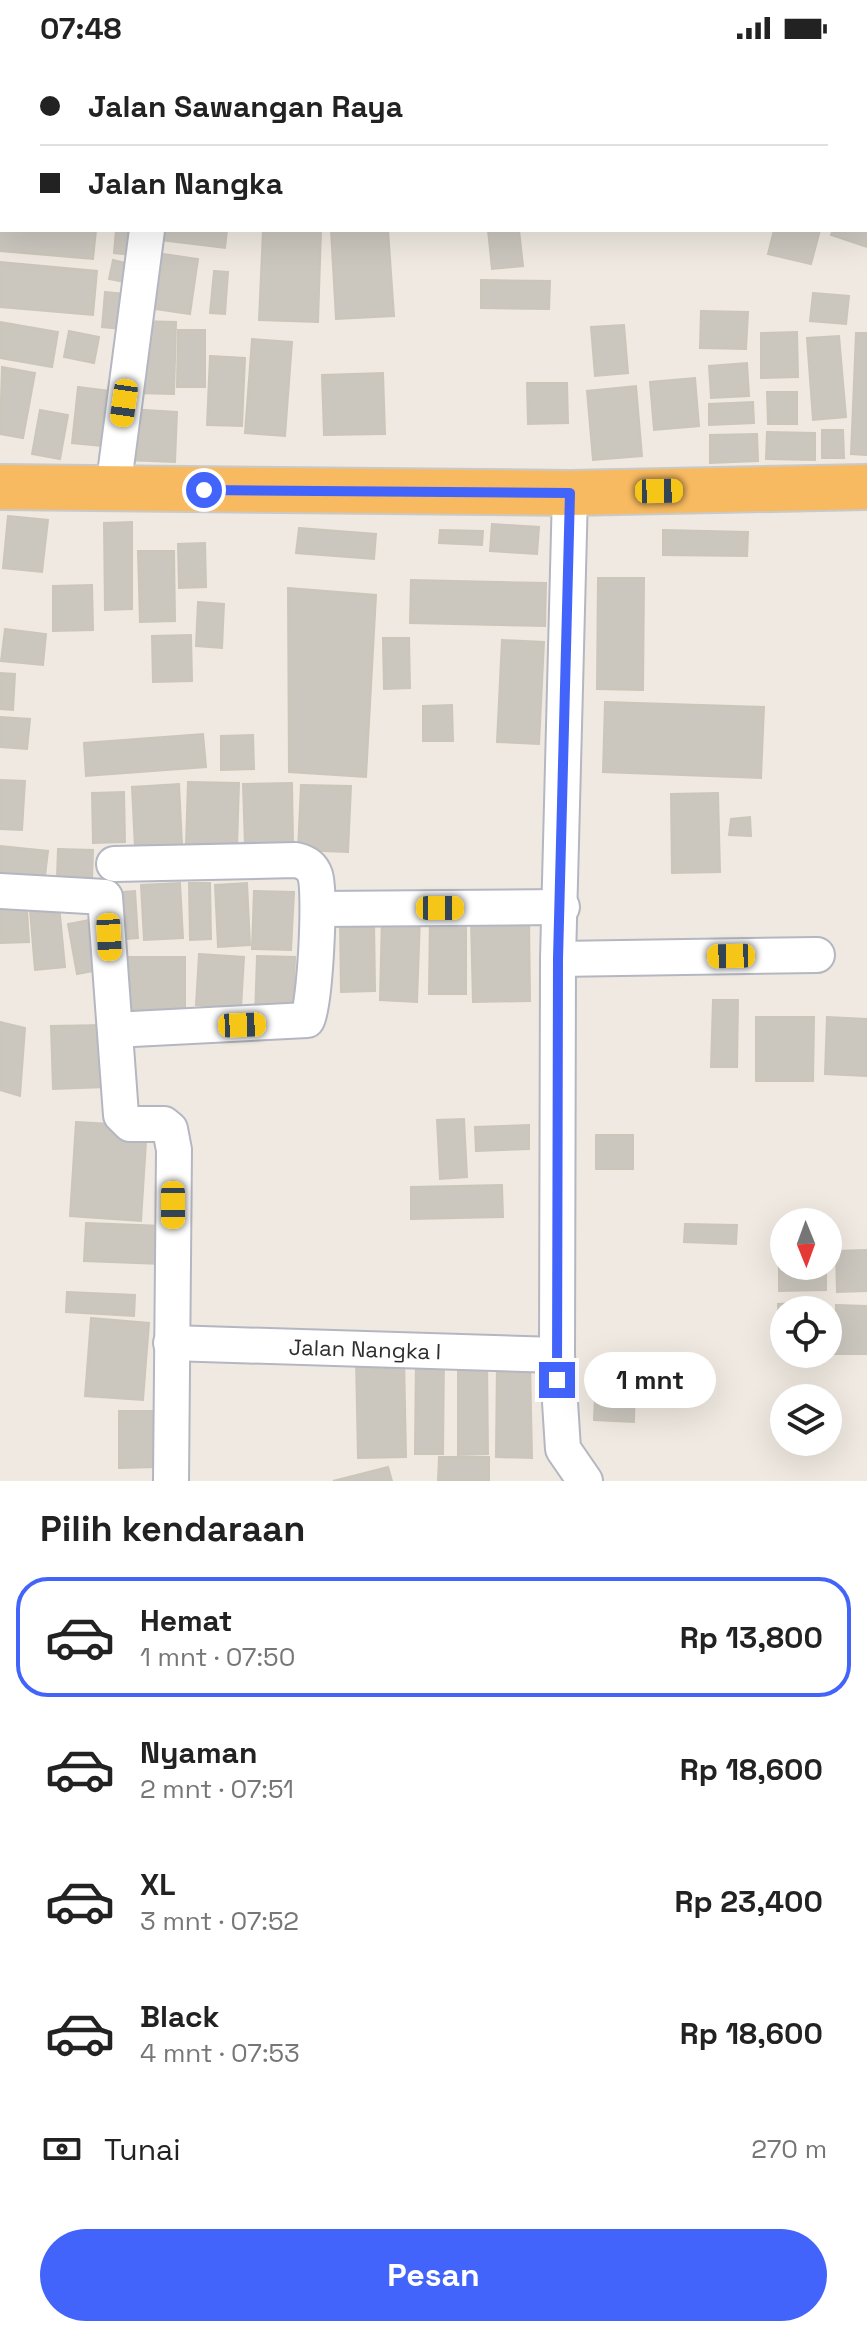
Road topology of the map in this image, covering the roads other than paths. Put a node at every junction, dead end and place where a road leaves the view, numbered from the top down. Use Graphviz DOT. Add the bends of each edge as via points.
graph roads {
  1 [pos="147,232"];
  2 [pos="0,487"];
  3 [pos="867,487"];
  4 [pos="113,490"];
  5 [pos="570,493"];
  6 [pos="114,864"];
  7 [pos="0,891"];
  8 [pos="562,907"];
  9 [pos="318,909"];
  10 [pos="817,955"];
  11 [pos="558,959"];
  12 [pos="133,1029"];
  13 [pos="171,1343"];
  14 [pos="557,1355"];
  15 [pos="171,1481"];
  16 [pos="585,1481"];
  1 -- 4 [label="street"];
  2 -- 4 [label="highway"];
  3 -- 5 [label="highway"];
  4 -- 5 [label="highway"];
  5 -- 8 [label="street"];
  6 -- 9 [label="street" via="296,860 308,864 315,876"];
  7 -- 13 [label="street" via="105,897 121,1115 130,1124 164,1124 174,1150"];
  8 -- 9 [label="street"];
  8 -- 11 [label="street"];
  9 -- 12 [label="street" via="307,1020"];
  10 -- 11 [label="street"];
  11 -- 14 [label="street"];
  13 -- 14 [label="street, Jalan Nangka I"];
  13 -- 15 [label="street"];
  14 -- 16 [label="street" via="563,1449"];
}
